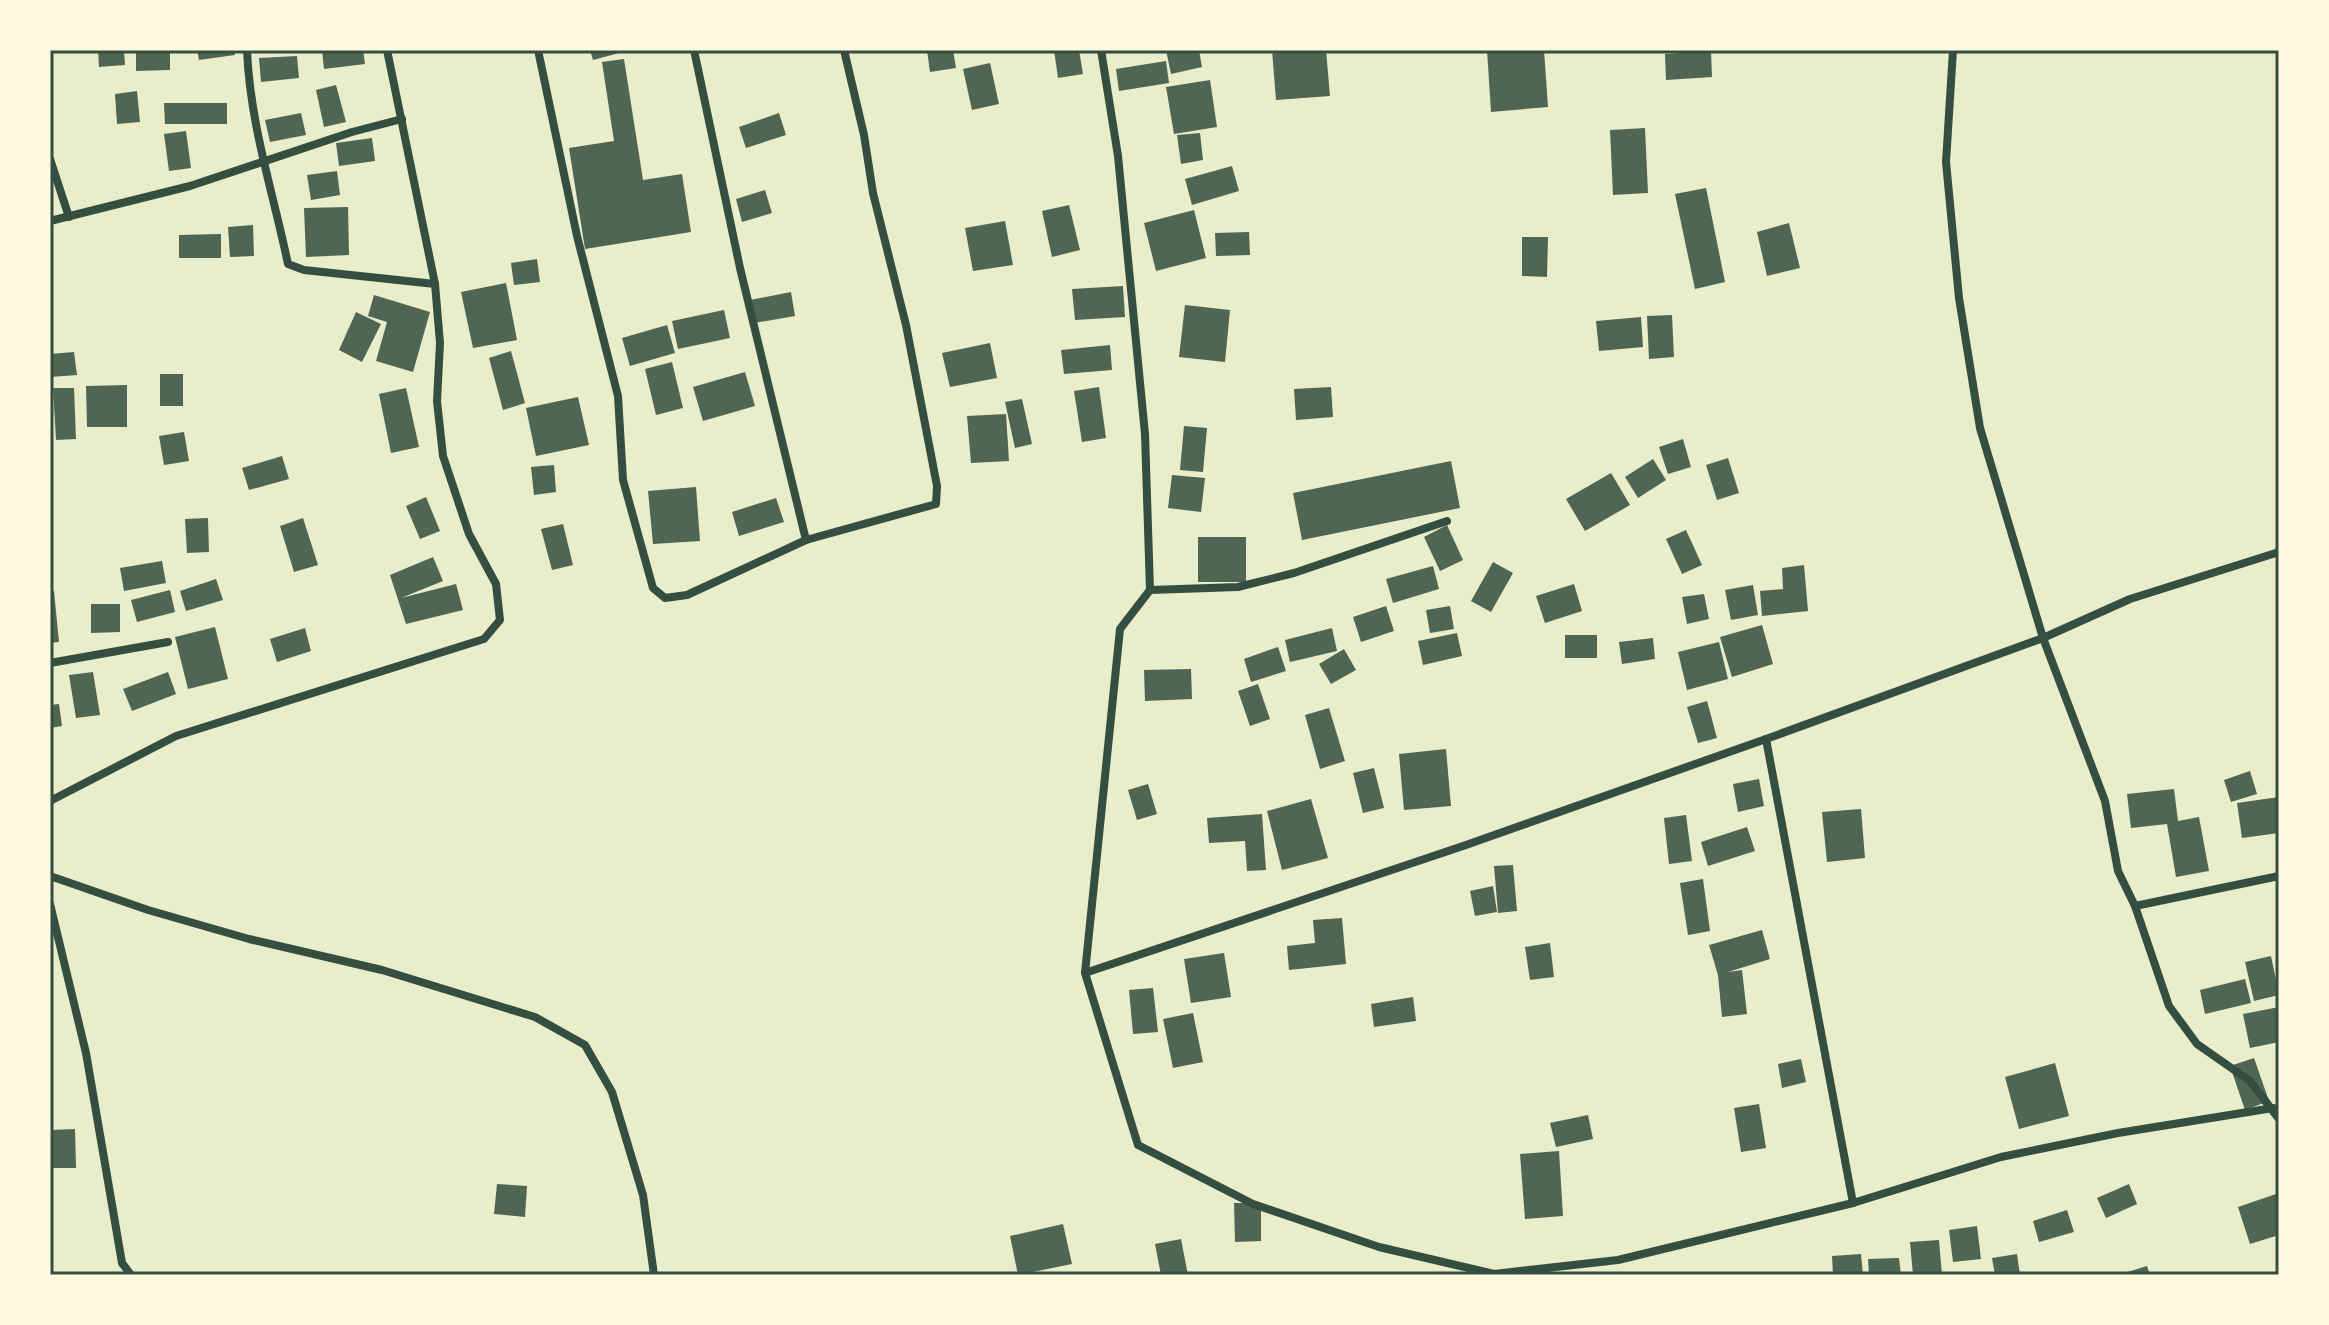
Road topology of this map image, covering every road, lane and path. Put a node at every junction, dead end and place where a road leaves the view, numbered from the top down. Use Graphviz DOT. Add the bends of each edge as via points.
graph roads {
  1 [pos="247,50"];
  2 [pos="387,50"];
  3 [pos="538,50"];
  4 [pos="694,50"];
  5 [pos="844,50"];
  6 [pos="1101,50"];
  7 [pos="1953,50"];
  8 [pos="402,119"];
  9 [pos="50,159"];
  10 [pos="263,162"];
  11 [pos="69,217"];
  12 [pos="50,221"];
  13 [pos="435,284"];
  14 [pos="1447,521"];
  15 [pos="806,540"];
  16 [pos="2279,552"];
  17 [pos="1150,590"];
  18 [pos="2043,638"];
  19 [pos="168,642"];
  20 [pos="50,663"];
  21 [pos="1766,739"];
  22 [pos="50,801"];
  23 [pos="50,876"];
  24 [pos="2279,876"];
  25 [pos="50,904"];
  26 [pos="2135,906"];
  27 [pos="1085,973"];
  28 [pos="2273,1108"];
  29 [pos="2279,1119"];
  30 [pos="1853,1203"];
  31 [pos="131,1275"];
  32 [pos="654,1275"];
  1 -- 10 [label="street"];
  2 -- 8 [label="street"];
  3 -- 15 [label="street" via="618,396 623,480 653,588 665,598 687,595"];
  4 -- 15 [label="street"];
  5 -- 15 [label="street" via="906,325 936,504"];
  6 -- 17 [label="street" via="1118,156 1145,434"];
  7 -- 18 [label="street" via="1946,162 1959,298 1980,428"];
  8 -- 10 [label="street"];
  8 -- 13 [label="street"];
  9 -- 11 [label="street"];
  10 -- 11 [label="street"];
  10 -- 13 [label="street" via="288,264"];
  11 -- 12 [label="street"];
  13 -- 22 [label="street" via="443,456 469,534 496,584 500,620 484,639 176,736"];
  14 -- 17 [label="street" via="1238,587"];
  16 -- 18 [label="street" via="2130,599"];
  17 -- 27 [label="street" via="1120,629"];
  18 -- 21 [label="street"];
  18 -- 26 [label="street" via="2105,801 2118,871"];
  19 -- 20 [label="street"];
  21 -- 27 [label="street"];
  21 -- 30 [label="street"];
  23 -- 32 [label="street" via="148,910 382,970 535,1017 585,1045 612,1092 643,1195"];
  24 -- 26 [label="street"];
  25 -- 31 [label="street" via="86,1053 122,1263"];
  26 -- 28 [label="street" via="2169,1006 2197,1044 2250,1081"];
  27 -- 30 [label="street" via="1138,1145 1253,1204 1379,1247 1494,1274 1618,1260"];
  28 -- 29 [label="street"];
  28 -- 30 [label="street" via="2001,1157"];
}
